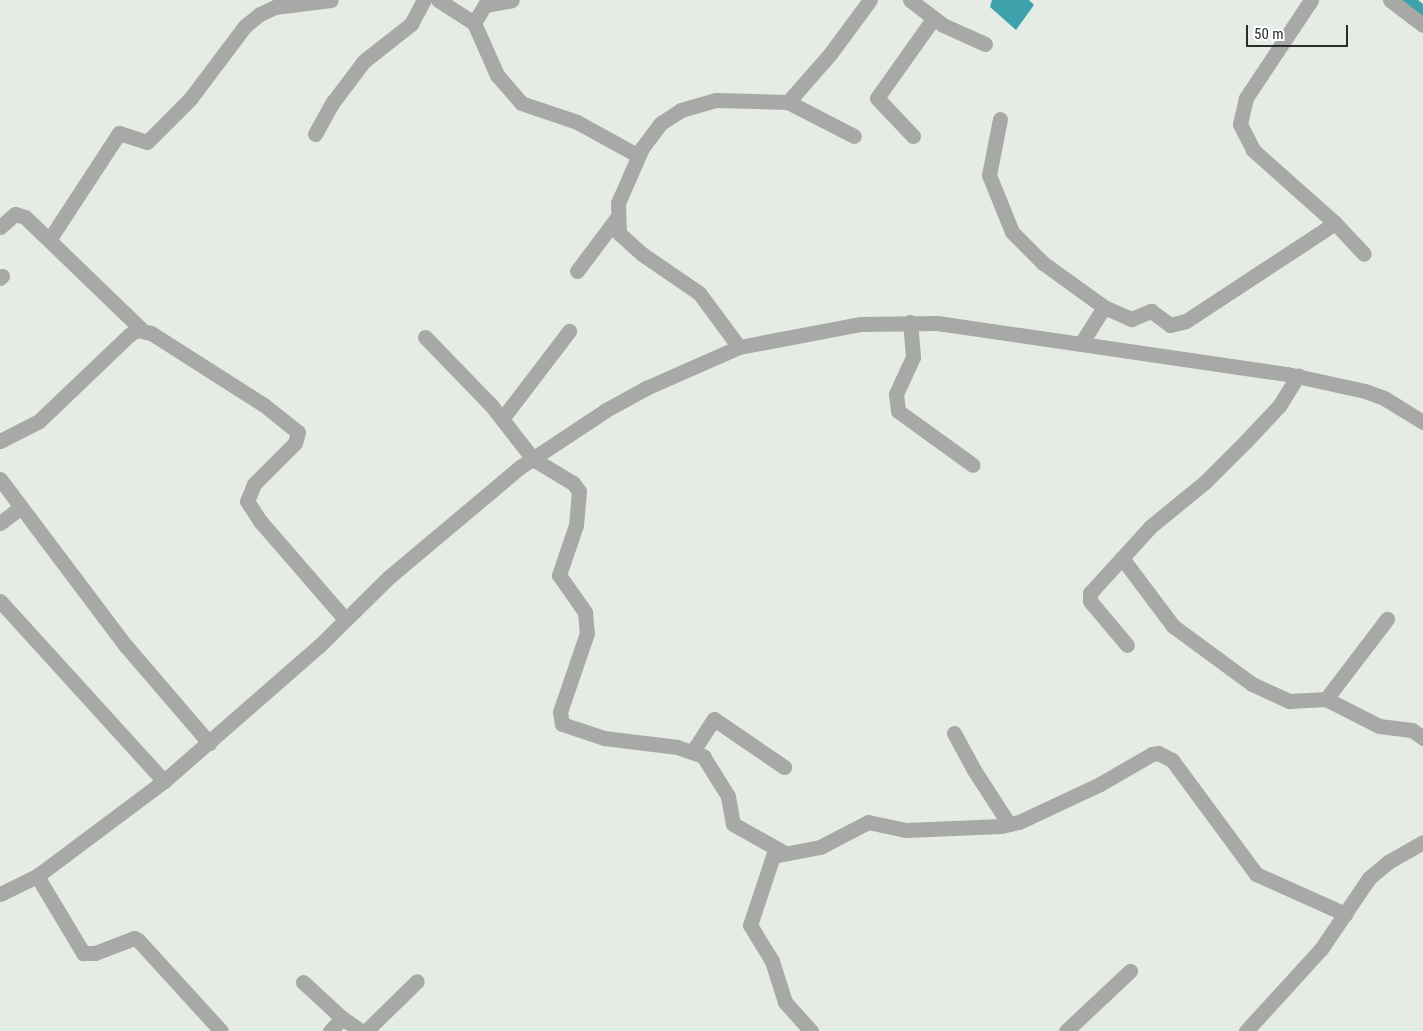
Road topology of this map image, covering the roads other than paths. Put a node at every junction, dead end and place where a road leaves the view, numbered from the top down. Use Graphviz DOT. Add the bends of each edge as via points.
graph roads {
  1 [pos="331,0"];
  2 [pos="424,0"];
  3 [pos="438,0"];
  4 [pos="512,0"];
  5 [pos="910,0"];
  6 [pos="1312,0"];
  7 [pos="1390,0"];
  8 [pos="867,1"];
  9 [pos="933,18"];
  10 [pos="474,23"];
  11 [pos="1423,25"];
  12 [pos="985,44"];
  13 [pos="788,102"];
  14 [pos="1000,119"];
  15 [pos="315,134"];
  16 [pos="854,136"];
  17 [pos="913,136"];
  18 [pos="637,156"];
  19 [pos="6,213"];
  20 [pos="616,219"];
  21 [pos="1335,223"];
  22 [pos="0,227"];
  23 [pos="49,240"];
  24 [pos="1364,254"];
  25 [pos="577,271"];
  26 [pos="1104,308"];
  27 [pos="910,322"];
  28 [pos="142,330"];
  29 [pos="570,331"];
  30 [pos="425,337"];
  31 [pos="1082,342"];
  32 [pos="739,347"];
  33 [pos="1298,376"];
  34 [pos="502,419"];
  35 [pos="1423,422"];
  36 [pos="0,441"];
  37 [pos="533,459"];
  38 [pos="973,465"];
  39 [pos="0,479"];
  40 [pos="21,507"];
  41 [pos="0,523"];
  42 [pos="1122,558"];
  43 [pos="0,601"];
  44 [pos="345,619"];
  45 [pos="1387,619"];
  46 [pos="1127,645"];
  47 [pos="1326,699"];
  48 [pos="954,733"];
  49 [pos="1423,738"];
  50 [pos="209,743"];
  51 [pos="693,751"];
  52 [pos="784,767"];
  53 [pos="164,781"];
  54 [pos="1009,824"];
  55 [pos="1423,842"];
  56 [pos="783,852"];
  57 [pos="37,876"];
  58 [pos="0,894"];
  59 [pos="1345,914"];
  60 [pos="1130,971"];
  61 [pos="417,981"];
  62 [pos="303,982"];
  63 [pos="342,1018"];
  64 [pos="221,1031"];
  65 [pos="330,1031"];
  66 [pos="361,1031"];
  67 [pos="366,1031"];
  68 [pos="811,1031"];
  69 [pos="1066,1031"];
  70 [pos="1246,1031"];
  1 -- 23 [label="street" via="275,7 260,14 245,26 190,99 147,142 119,133"];
  2 -- 15 [label="street" via="411,24 364,61 333,102"];
  3 -- 10 [label="street"];
  4 -- 10 [label="street" via="485,5"];
  5 -- 9 [label="street"];
  6 -- 21 [label="street" via="1246,98 1240,124 1253,150"];
  7 -- 11 [label="street"];
  8 -- 13 [label="street"];
  9 -- 12 [label="street"];
  9 -- 17 [label="street" via="877,98"];
  10 -- 18 [label="street" via="497,75 520,103 577,122"];
  13 -- 16 [label="street"];
  13 -- 18 [label="street" via="716,100 681,110 661,124"];
  14 -- 26 [label="street" via="989,175 1012,232 1043,263"];
  18 -- 20 [label="street" via="618,203"];
  19 -- 22 [label="street"];
  19 -- 23 [label="street" via="19,214"];
  20 -- 25 [label="street"];
  20 -- 32 [label="street" via="625,242 699,293"];
  21 -- 24 [label="street"];
  21 -- 26 [label="street" via="1186,321 1170,325 1151,311 1131,319"];
  23 -- 28 [label="street"];
  26 -- 31 [label="street"];
  27 -- 31 [label="street" via="993,329"];
  27 -- 32 [label="street" via="861,324"];
  27 -- 38 [label="street" via="913,357 896,394 898,411"];
  28 -- 36 [label="street" via="129,335 39,421"];
  28 -- 44 [label="street" via="264,405 298,432 295,443 254,484 247,501 260,521"];
  29 -- 34 [label="street"];
  30 -- 34 [label="street"];
  31 -- 33 [label="street"];
  32 -- 37 [label="street" via="646,388"];
  33 -- 35 [label="street" via="1384,398"];
  33 -- 42 [label="street" via="1276,410 1205,482 1156,522"];
  34 -- 37 [label="street"];
  37 -- 44 [label="street" via="389,577"];
  37 -- 51 [label="street" via="572,483 579,491 580,500 576,525 559,575 585,612 587,633 560,712 562,724 604,738"];
  39 -- 40 [label="street"];
  40 -- 41 [label="street"];
  40 -- 50 [label="street" via="126,646"];
  42 -- 46 [label="street" via="1088,596"];
  42 -- 47 [label="street" via="1173,626 1252,684 1289,701"];
  43 -- 53 [label="street"];
  44 -- 50 [label="street"];
  45 -- 47 [label="street"];
  47 -- 49 [label="street" via="1379,726 1412,730"];
  48 -- 54 [label="street"];
  50 -- 53 [label="street"];
  51 -- 52 [label="street" via="714,719"];
  51 -- 56 [label="street" via="706,761 728,796 733,824"];
  53 -- 57 [label="street" via="90,840"];
  54 -- 56 [label="street" via="906,830 868,822 820,847"];
  54 -- 59 [label="street" via="1030,818 1158,753 1172,760 1256,874"];
  55 -- 59 [label="street" via="1379,868"];
  56 -- 68 [label="street" via="770,861 750,925 772,961 784,1002"];
  57 -- 58 [label="street"];
  57 -- 64 [label="street" via="83,953 95,953 134,938 138,940"];
  59 -- 70 [label="street" via="1321,949"];
  60 -- 69 [label="street"];
  61 -- 67 [label="street"];
  62 -- 63 [label="street"];
  63 -- 65 [label="street"];
  63 -- 66 [label="street"];
}
